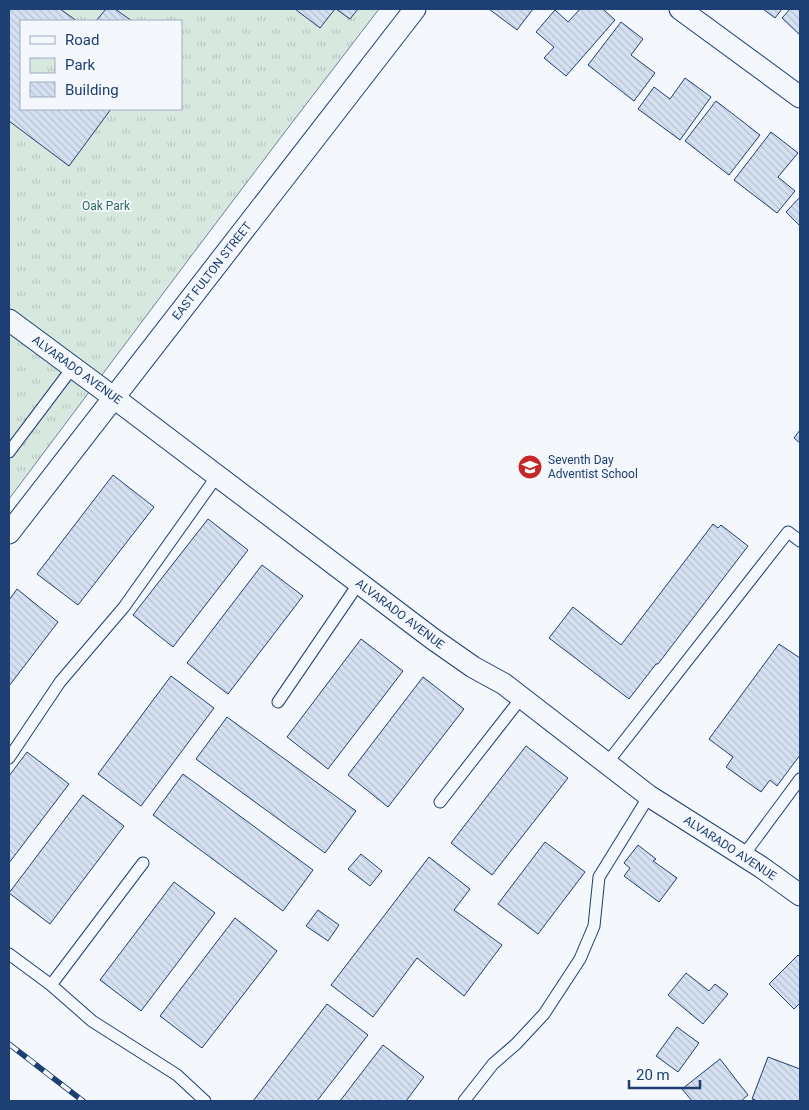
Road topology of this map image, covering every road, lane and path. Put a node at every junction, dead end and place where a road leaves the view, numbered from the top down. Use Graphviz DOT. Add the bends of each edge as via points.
graph roads {
  1 [pos="415,9"];
  2 [pos="680,9"];
  3 [pos="800,98"];
  4 [pos="9,320"];
  5 [pos="73,367"];
  6 [pos="114,397"];
  7 [pos="9,452"];
  8 [pos="217,476"];
  9 [pos="9,533"];
  10 [pos="800,541"];
  11 [pos="359,583"];
  12 [pos="522,697"];
  13 [pos="278,702"];
  14 [pos="9,758"];
  15 [pos="607,763"];
  16 [pos="800,779"];
  17 [pos="649,796"];
  18 [pos="440,802"];
  19 [pos="743,856"];
  20 [pos="143,863"];
  21 [pos="800,896"];
  22 [pos="9,954"];
  23 [pos="51,985"];
  24 [pos="205,1101"];
  25 [pos="464,1101"];
  1 -- 6 [label="street, EAST FULTON STREET"];
  2 -- 3 [label="street"];
  4 -- 5 [label="street, ALVARADO AVENUE"];
  5 -- 6 [label="street, ALVARADO AVENUE"];
  5 -- 7 [label="lane"];
  6 -- 8 [label="street, ALVARADO AVENUE"];
  6 -- 9 [label="street, EAST FULTON STREET"];
  8 -- 11 [label="street, ALVARADO AVENUE"];
  8 -- 14 [label="lane" via="124,607 60,682"];
  10 -- 15 [label="lane" via="788,532"];
  11 -- 12 [label="street, ALVARADO AVENUE" via="433,639"];
  11 -- 13 [label="lane"];
  12 -- 15 [label="street, ALVARADO AVENUE"];
  12 -- 18 [label="lane"];
  15 -- 17 [label="street, ALVARADO AVENUE"];
  16 -- 19 [label="lane"];
  17 -- 19 [label="street, ALVARADO AVENUE"];
  17 -- 25 [label="lane" via="599,877 594,926 580,959 544,1014 493,1064"];
  19 -- 21 [label="street, ALVARADO AVENUE"];
  20 -- 23 [label="lane"];
  22 -- 23 [label="lane"];
  23 -- 24 [label="lane" via="92,1021 177,1075"];
}
